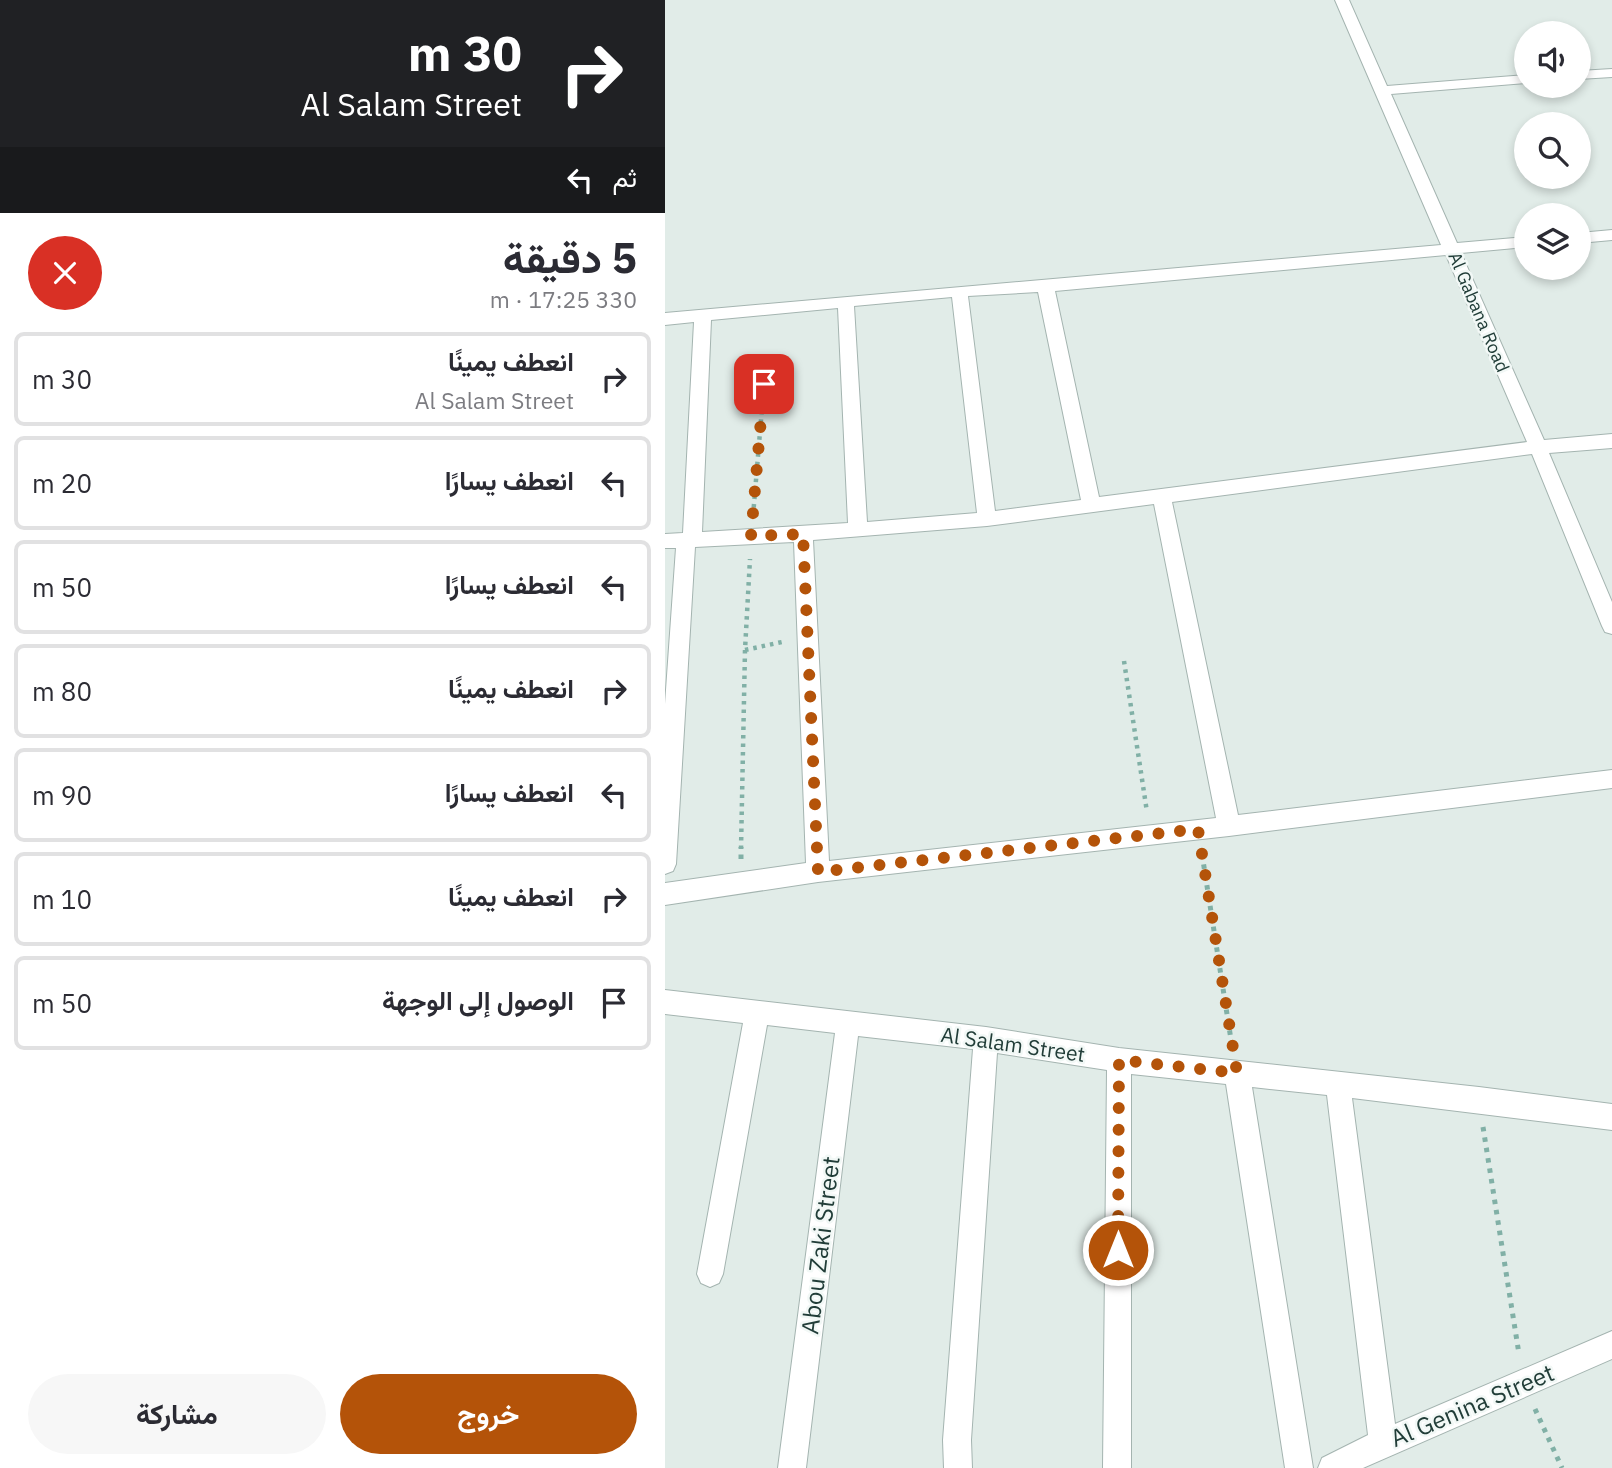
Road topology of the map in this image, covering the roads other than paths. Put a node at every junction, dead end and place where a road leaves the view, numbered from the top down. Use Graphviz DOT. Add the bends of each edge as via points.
graph roads {
  1 [pos="1342,0"];
  2 [pos="1612,72"];
  3 [pos="1591,74"];
  4 [pos="1514,80"];
  5 [pos="1380,91"];
  6 [pos="1612,235"];
  7 [pos="1591,237"];
  8 [pos="1514,243"];
  9 [pos="1452,248"];
  10 [pos="1046,286"];
  11 [pos="960,291"];
  12 [pos="846,303"];
  13 [pos="703,315"];
  14 [pos="665,319"];
  15 [pos="1612,441"];
  16 [pos="1538,447"];
  17 [pos="1162,497"];
  18 [pos="1092,506"];
  19 [pos="987,519"];
  20 [pos="858,529"];
  21 [pos="803,534"];
  22 [pos="681,540"];
  23 [pos="1612,626"];
  24 [pos="1612,779"];
  25 [pos="1229,826"];
  26 [pos="665,864"];
  27 [pos="818,872"];
  28 [pos="665,894"];
  29 [pos="665,1002"];
  30 [pos="757,1013"];
  31 [pos="848,1023"];
  32 [pos="986,1039"];
  33 [pos="1119,1060"];
  34 [pos="1237,1073"];
  35 [pos="1338,1086"];
  36 [pos="1612,1117"];
  37 [pos="710,1274"];
  38 [pos="1612,1345"];
  39 [pos="1383,1443"];
  40 [pos="792,1468"];
  41 [pos="958,1468"];
  42 [pos="1117,1468"];
  43 [pos="1299,1468"];
  44 [pos="1332,1468"];
  1 -- 5 [label="street, Al Gabana Road"];
  2 -- 3 [label="street"];
  4 -- 5 [label="street"];
  5 -- 9 [label="street, Al Gabana Road"];
  6 -- 7 [label="street"];
  8 -- 9 [label="street"];
  9 -- 10 [label="street"];
  9 -- 16 [label="street, Al Gabana Road"];
  10 -- 11 [label="street"];
  10 -- 18 [label="street"];
  11 -- 12 [label="street"];
  11 -- 19 [label="street"];
  12 -- 13 [label="street"];
  12 -- 20 [label="street"];
  13 -- 14 [label="street"];
  13 -- 22 [label="street"];
  15 -- 16 [label="street"];
  16 -- 17 [label="street"];
  16 -- 23 [label="street, Al Gabana Road"];
  17 -- 18 [label="street"];
  17 -- 25 [label="street"];
  18 -- 19 [label="street"];
  19 -- 20 [label="street"];
  20 -- 21 [label="street"];
  21 -- 22 [label="street"];
  21 -- 27 [label="street"];
  22 -- 26 [label="street"];
  24 -- 25 [label="street"];
  25 -- 27 [label="street"];
  27 -- 28 [label="street"];
  29 -- 30 [label="street, Al Salam Street"];
  30 -- 31 [label="street, Al Salam Street"];
  30 -- 37 [label="street"];
  31 -- 32 [label="street, Al Salam Street"];
  31 -- 40 [label="street, Abou Zaki Street"];
  32 -- 33 [label="street, Al Salam Street"];
  32 -- 41 [label="street"];
  33 -- 34 [label="street, Al Salam Street"];
  33 -- 42 [label="street"];
  34 -- 35 [label="street, Al Salam Street"];
  34 -- 43 [label="street"];
  35 -- 36 [label="street, Al Salam Street"];
  35 -- 39 [label="street"];
  38 -- 39 [label="street, Al Genina Street"];
  39 -- 44 [label="street, Al Genina Street"];
}
